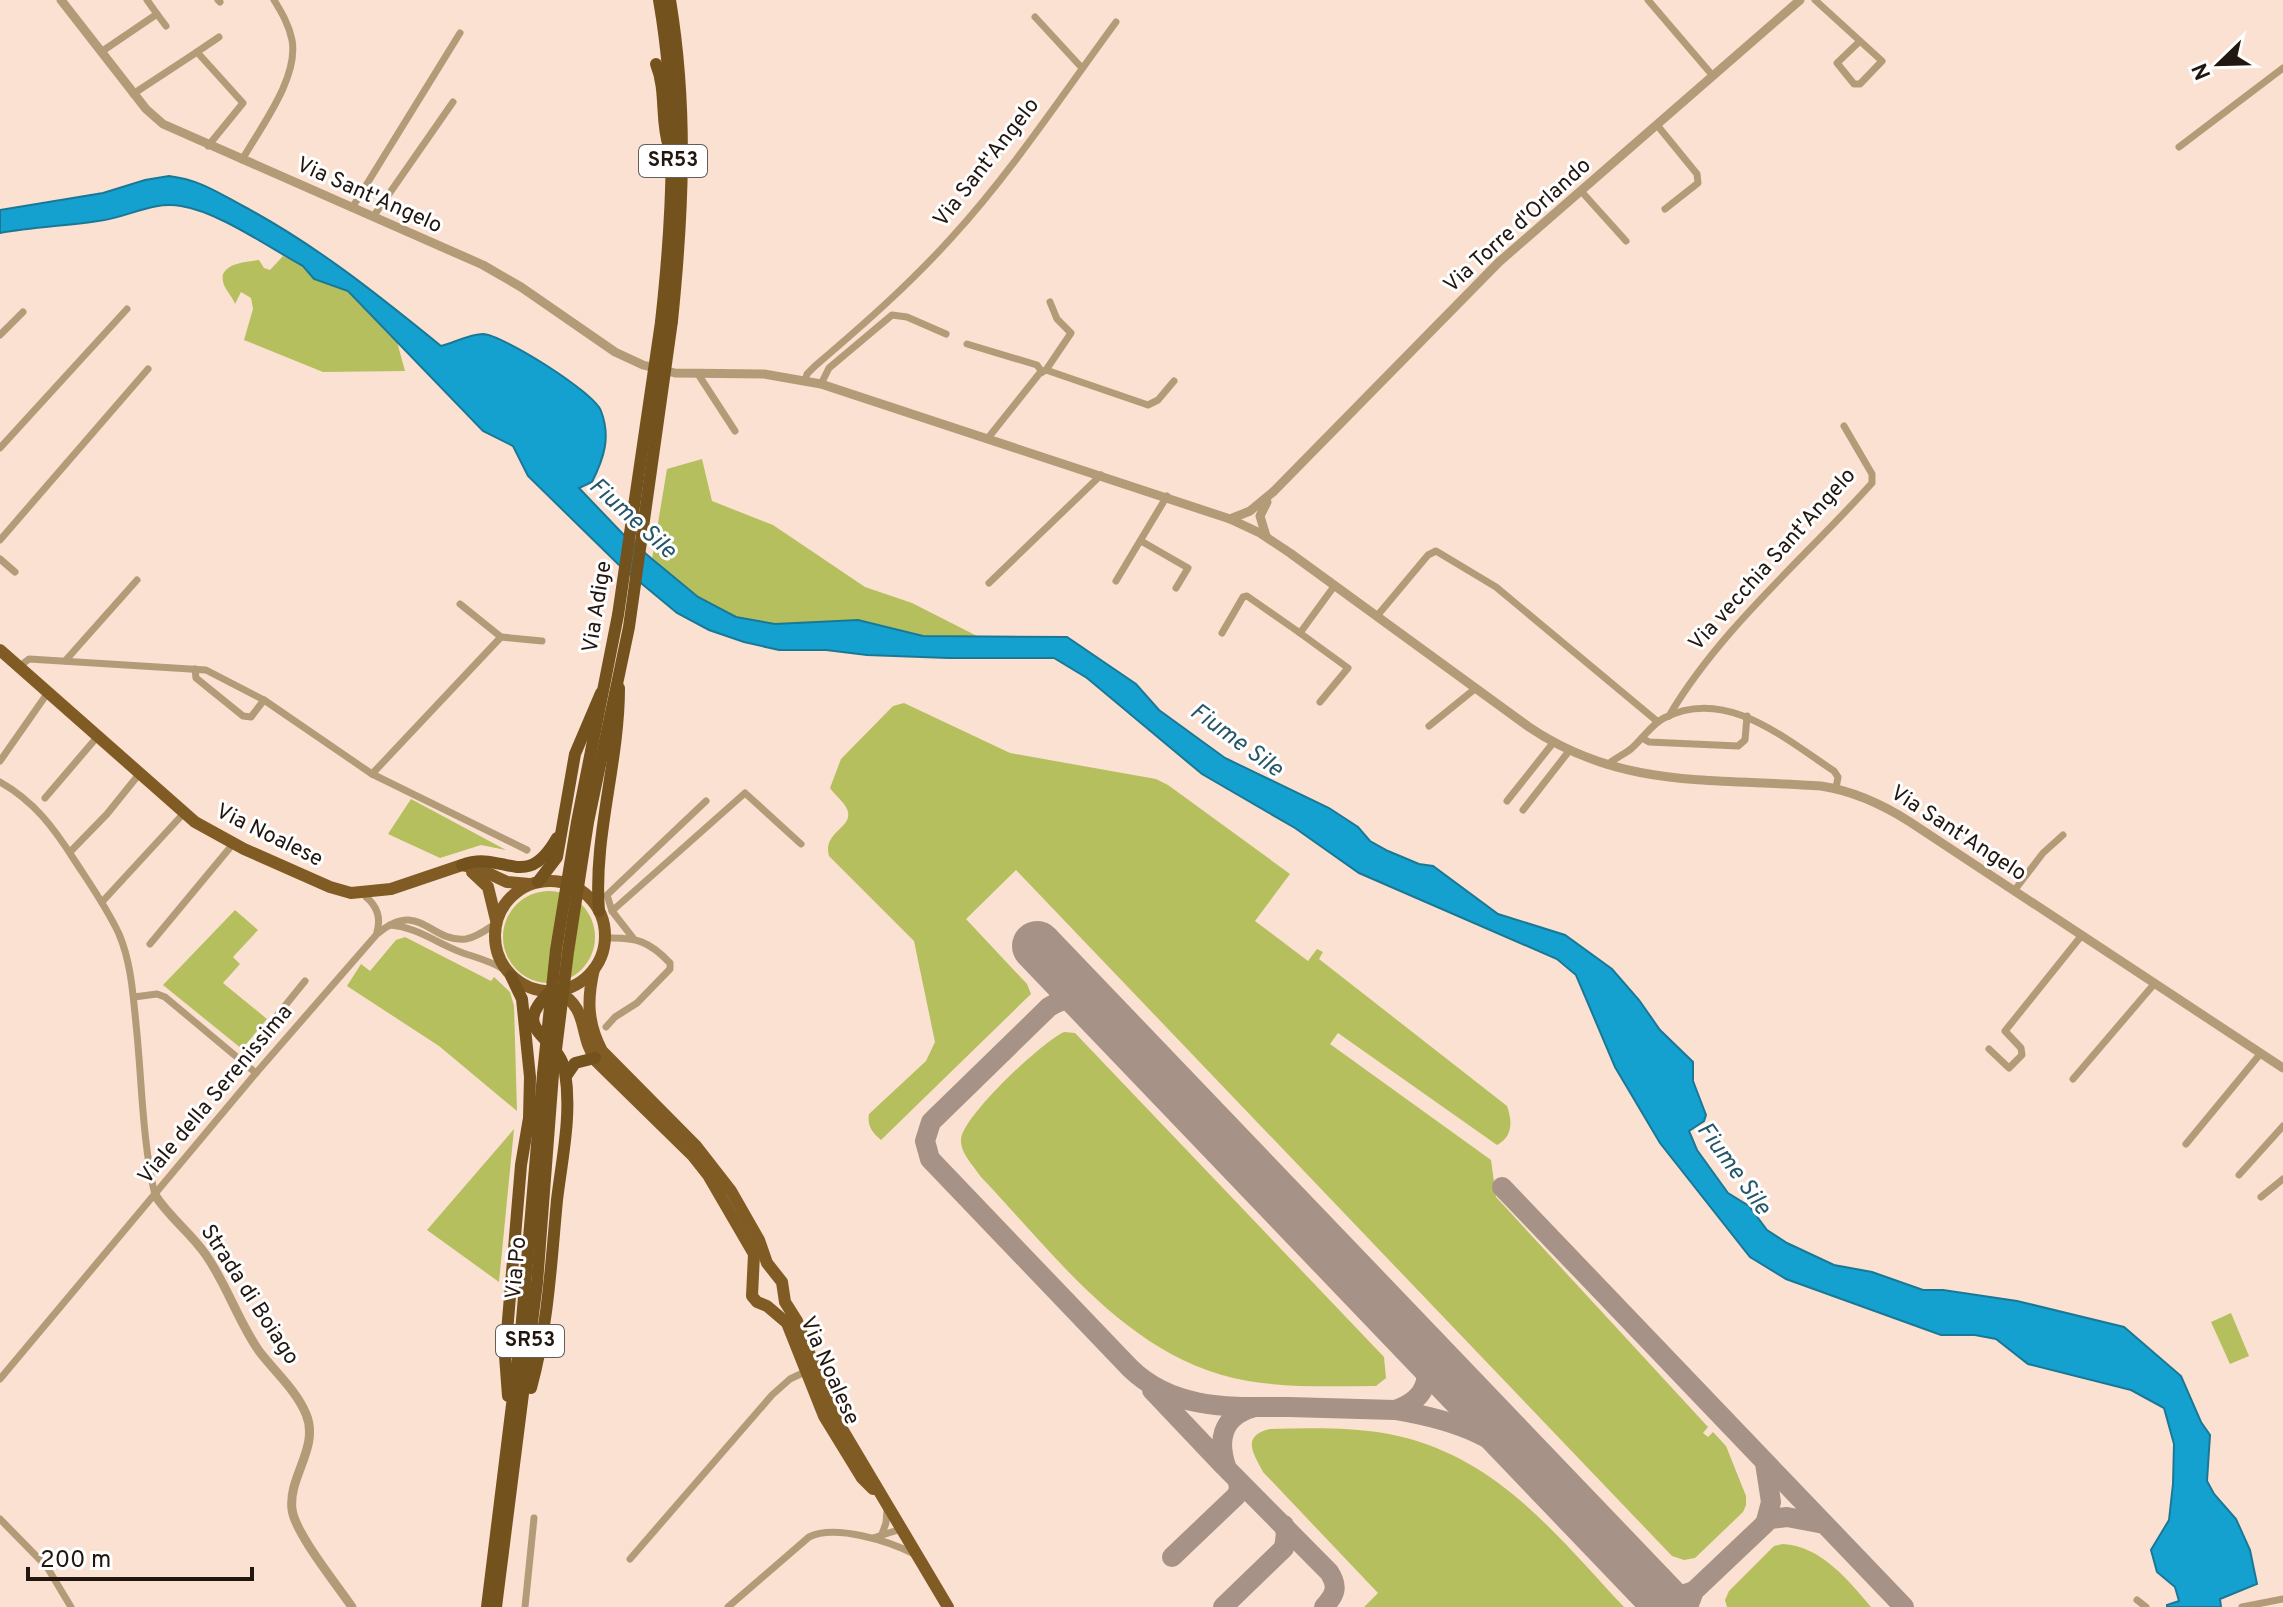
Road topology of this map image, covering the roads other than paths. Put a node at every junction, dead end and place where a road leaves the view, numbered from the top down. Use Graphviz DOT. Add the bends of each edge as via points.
graph roads {
  1 [pos="61,0"];
  2 [pos="147,0"];
  3 [pos="274,0"];
  4 [pos="659,0"];
  5 [pos="670,0"];
  6 [pos="1648,0"];
  7 [pos="1800,0"];
  8 [pos="1815,0"];
  9 [pos="157,14"];
  10 [pos="1035,17"];
  11 [pos="1116,22"];
  12 [pos="166,26"];
  13 [pos="460,33"];
  14 [pos="219,37"];
  15 [pos="1860,41"];
  16 [pos="101,52"];
  17 [pos="197,52"];
  18 [pos="656,64"];
  19 [pos="1082,68"];
  20 [pos="2283,68"];
  21 [pos="1713,76"];
  22 [pos="133,94"];
  23 [pos="453,102"];
  24 [pos="1657,125"];
  25 [pos="208,146"];
  26 [pos="2179,147"];
  27 [pos="673,158"];
  28 [pos="242,160"];
  29 [pos="1581,191"];
  30 [pos="352,208"];
  31 [pos="1665,209"];
  32 [pos="373,217"];
  33 [pos="1626,241"];
  34 [pos="1050,302"];
  35 [pos="127,309"];
  36 [pos="23,312"];
  37 [pos="667,322"];
  38 [pos="946,334"];
  39 [pos="0,335"];
  40 [pos="967,344"];
  41 [pos="148,369"];
  42 [pos="1044,371"];
  43 [pos="698,374"];
  44 [pos="805,380"];
  45 [pos="1174,381"];
  46 [pos="821,384"];
  47 [pos="1844,426"];
  48 [pos="735,431"];
  49 [pos="988,438"];
  50 [pos="0,448"];
  51 [pos="1101,475"];
  52 [pos="1167,496"];
  53 [pos="1256,511"];
  54 [pos="1230,519"];
  55 [pos="1248,527"];
  56 [pos="1267,537"];
  57 [pos="0,540"];
  58 [pos="1141,541"];
  59 [pos="0,559"];
  60 [pos="15,572"];
  61 [pos="137,580"];
  62 [pos="1116,581"];
  63 [pos="989,583"];
  64 [pos="1335,585"];
  65 [pos="1176,588"];
  66 [pos="460,604"];
  67 [pos="1377,616"];
  68 [pos="1222,633"];
  69 [pos="1300,633"];
  70 [pos="501,637"];
  71 [pos="542,641"];
  72 [pos="3,656"];
  73 [pos="65,661"];
  74 [pos="20,666"];
  75 [pos="195,669"];
  76 [pos="613,678"];
  77 [pos="1476,688"];
  78 [pos="49,691"];
  79 [pos="264,700"];
  80 [pos="1320,702"];
  81 [pos="1669,716"];
  82 [pos="1747,716"];
  83 [pos="1658,722"];
  84 [pos="1429,726"];
  85 [pos="98,736"];
  86 [pos="1642,738"];
  87 [pos="1553,743"];
  88 [pos="1569,751"];
  89 [pos="0,761"];
  90 [pos="1605,766"];
  91 [pos="140,773"];
  92 [pos="372,774"];
  93 [pos="0,782"];
  94 [pos="1836,788"];
  95 [pos="45,798"];
  96 [pos="706,801"];
  97 [pos="1507,801"];
  98 [pos="1523,810"];
  99 [pos="184,813"];
  100 [pos="560,832"];
  101 [pos="2063,835"];
  102 [pos="233,844"];
  103 [pos="801,844"];
  104 [pos="527,850"];
  105 [pos="70,852"];
  106 [pos="462,865"];
  107 [pos="534,883"];
  108 [pos="2014,891"];
  109 [pos="351,893"];
  110 [pos="366,897"];
  111 [pos="102,902"];
  112 [pos="606,911"];
  113 [pos="496,922"];
  114 [pos="388,925"];
  115 [pos="377,934"];
  116 [pos="2082,935"];
  117 [pos="606,938"];
  118 [pos="633,938"];
  119 [pos="150,944"];
  120 [pos="594,969"];
  121 [pos="508,973"];
  122 [pos="305,981"];
  123 [pos="2155,983"];
  124 [pos="554,991"];
  125 [pos="134,997"];
  126 [pos="606,1027"];
  127 [pos="1989,1049"];
  128 [pos="2261,1053"];
  129 [pos="595,1058"];
  130 [pos="241,1060"];
  131 [pos="2283,1068"];
  132 [pos="256,1073"];
  133 [pos="554,1075"];
  134 [pos="2073,1079"];
  135 [pos="2283,1126"];
  136 [pos="2186,1144"];
  137 [pos="2239,1175"];
  138 [pos="169,1177"];
  139 [pos="151,1178"];
  140 [pos="2283,1179"];
  141 [pos="155,1195"];
  142 [pos="2261,1197"];
  143 [pos="776,1275"];
  144 [pos="753,1281"];
  145 [pos="783,1295"];
  146 [pos="767,1306"];
  147 [pos="810,1370"];
  148 [pos="0,1379"];
  149 [pos="515,1426"];
  150 [pos="887,1506"];
  151 [pos="534,1518"];
  152 [pos="0,1519"];
  153 [pos="901,1529"];
  154 [pos="882,1538"];
  155 [pos="917,1556"];
  156 [pos="630,1559"];
  157 [pos="2283,1599"];
  158 [pos="2137,1600"];
  159 [pos="71,1607"];
  160 [pos="352,1607"];
  161 [pos="487,1607"];
  162 [pos="496,1607"];
  163 [pos="525,1607"];
  164 [pos="728,1607"];
  165 [pos="948,1607"];
  166 [pos="2146,1607"];
  167 [pos="2242,1607"];
  1 -- 16 [label="street, Via Sant'Angelo"];
  2 -- 9 [label="street"];
  3 -- 28 [label="street" via="293,44 289,70"];
  4 -- 27 [label="highway, Via Adige / SR53"];
  5 -- 37 [label="highway, Via Adige / SR53" via="681,78 683,195"];
  6 -- 21 [label="street"];
  7 -- 21 [label="street, Via Torre d'Orlando"];
  8 -- 15 [label="street"];
  9 -- 12 [label="street"];
  9 -- 16 [label="street"];
  10 -- 19 [label="street"];
  11 -- 19 [label="street, Via Sant'Angelo"];
  13 -- 30 [label="street"];
  14 -- 17 [label="street"];
  15 -- 15 [label="street" via="1837,63 1854,84 1882,61"];
  16 -- 22 [label="street, Via Sant'Angelo"];
  17 -- 22 [label="street"];
  17 -- 25 [label="street" via="243,103"];
  18 -- 27 [label="highway" via="662,79 664,131"];
  19 -- 44 [label="street, Via Sant'Angelo" via="953,237"];
  20 -- 26 [label="street"];
  21 -- 24 [label="street, Via Torre d'Orlando"];
  22 -- 25 [label="street, Via Sant'Angelo" via="163,124"];
  23 -- 32 [label="street"];
  24 -- 29 [label="street, Via Torre d'Orlando"];
  24 -- 31 [label="street" via="1697,174 1698,183"];
  25 -- 28 [label="street, Via Sant'Angelo"];
  27 -- 37 [label="highway, Via Adige / SR53"];
  28 -- 30 [label="street, Via Sant'Angelo"];
  29 -- 33 [label="street"];
  29 -- 53 [label="street, Via Torre d'Orlando" via="1499,262"];
  30 -- 32 [label="street, Via Sant'Angelo"];
  32 -- 43 [label="street, Via Sant'Angelo" via="494,271 624,357 661,370"];
  34 -- 42 [label="street" via="1071,333"];
  35 -- 50 [label="street"];
  36 -- 39 [label="street"];
  37 -- 76 [label="highway, Via Adige / SR53, bridge"];
  38 -- 46 [label="street" via="892,315 829,368"];
  40 -- 42 [label="street"];
  41 -- 57 [label="street"];
  42 -- 45 [label="street" via="1148,405"];
  42 -- 49 [label="street"];
  43 -- 44 [label="street, Via Sant'Angelo"];
  43 -- 48 [label="street"];
  44 -- 46 [label="street, Via Sant'Angelo"];
  46 -- 49 [label="street, Via Sant'Angelo"];
  47 -- 81 [label="street, Via vecchia Sant'Angelo" via="1872,483 1698,671"];
  49 -- 51 [label="street, Via Sant'Angelo"];
  51 -- 52 [label="street, Via Sant'Angelo"];
  51 -- 63 [label="street"];
  52 -- 54 [label="street, Via Sant'Angelo"];
  52 -- 58 [label="street"];
  53 -- 54 [label="street, Via Torre d'Orlando"];
  53 -- 55 [label="street"];
  53 -- 56 [label="street"];
  54 -- 55 [label="street, Via Sant'Angelo"];
  55 -- 56 [label="street, Via Sant'Angelo"];
  56 -- 64 [label="street, Via Sant'Angelo"];
  58 -- 62 [label="street"];
  58 -- 65 [label="street" via="1188,568"];
  59 -- 60 [label="street"];
  61 -- 73 [label="street"];
  64 -- 67 [label="street, Via Sant'Angelo"];
  64 -- 69 [label="street"];
  66 -- 70 [label="street"];
  67 -- 77 [label="street, Via Sant'Angelo"];
  67 -- 83 [label="street" via="1436,551 1496,587"];
  68 -- 69 [label="street" via="1247,596"];
  69 -- 80 [label="street" via="1348,668"];
  70 -- 71 [label="street"];
  70 -- 92 [label="street"];
  72 -- 74 [label="main road, Via Noalese"];
  73 -- 74 [label="street" via="27,659"];
  73 -- 75 [label="street"];
  74 -- 78 [label="main road, Via Noalese"];
  75 -- 79 [label="street"];
  75 -- 79 [label="street" via="196,678 243,716 251,717"];
  76 -- 100 [label="highway, bridge" via="592,710 575,754"];
  76 -- 112 [label="highway, bridge" via="619,727 598,866"];
  76 -- 133 [label="highway, Via Adige / SR53, bridge" via="575,836 556,950"];
  77 -- 84 [label="street"];
  77 -- 87 [label="street, Via Sant'Angelo"];
  78 -- 85 [label="main road, Via Noalese"];
  78 -- 89 [label="street"];
  79 -- 92 [label="street"];
  81 -- 82 [label="street, Via vecchia Sant'Angelo" via="1710,708"];
  81 -- 83 [label="street, Via vecchia Sant'Angelo"];
  82 -- 86 [label="street" via="1745,740 1738,746"];
  82 -- 94 [label="street, Via vecchia Sant'Angelo" via="1834,771"];
  83 -- 86 [label="street, Via vecchia Sant'Angelo"];
  85 -- 91 [label="main road, Via Noalese"];
  85 -- 95 [label="street"];
  86 -- 90 [label="street, Via vecchia Sant'Angelo"];
  87 -- 88 [label="street, Via Sant'Angelo"];
  87 -- 97 [label="street"];
  88 -- 90 [label="street, Via Sant'Angelo"];
  88 -- 98 [label="street"];
  90 -- 94 [label="street, Via Sant'Angelo" via="1657,776"];
  91 -- 99 [label="main road, Via Noalese"];
  91 -- 105 [label="street"];
  92 -- 104 [label="street"];
  93 -- 105 [label="street, Strada di Boiago" via="36,807"];
  94 -- 108 [label="street, Via Sant'Angelo" via="1886,807"];
  96 -- 112 [label="street" via="607,895"];
  99 -- 102 [label="main road, Via Noalese"];
  99 -- 111 [label="street"];
  100 -- 106 [label="highway" via="548,854 535,864 513,868 475,860"];
  100 -- 107 [label="highway" via="557,857"];
  101 -- 108 [label="street"];
  102 -- 109 [label="main road, Via Noalese"];
  102 -- 119 [label="street"];
  103 -- 112 [label="street" via="745,793"];
  105 -- 111 [label="street, Strada di Boiago"];
  106 -- 107 [label="main road" via="507,882"];
  106 -- 109 [label="main road, Via Noalese" via="391,889"];
  107 -- 112 [label="main road" via="552,880 580,890"];
  107 -- 113 [label="main road" via="509,898"];
  108 -- 116 [label="street, Via Sant'Angelo"];
  109 -- 110 [label="main road"];
  110 -- 113 [label="main road" via="466,870 488,887"];
  110 -- 115 [label="street" via="377,912"];
  111 -- 125 [label="street, Strada di Boiago" via="119,935"];
  112 -- 117 [label="main road"];
  112 -- 118 [label="street"];
  113 -- 114 [label="street" via="462,939 407,920"];
  113 -- 121 [label="main road" via="495,949"];
  114 -- 115 [label="street, Viale della Serenissima"];
  114 -- 121 [label="street" via="410,928"];
  115 -- 132 [label="street, Viale della Serenissima"];
  116 -- 123 [label="street, Via Sant'Angelo"];
  116 -- 127 [label="street" via="2005,1031 2022,1055 2009,1068"];
  117 -- 118 [label="street"];
  117 -- 120 [label="main road"];
  118 -- 126 [label="street" via="663,956 670,969"];
  120 -- 124 [label="main road" via="578,984"];
  120 -- 143 [label="main road" via="589,1014 602,1051 715,1168"];
  121 -- 124 [label="main road" via="529,988"];
  121 -- 149 [label="highway" via="522,999 530,1077 505,1356"];
  122 -- 130 [label="street"];
  123 -- 128 [label="street, Via Sant'Angelo"];
  123 -- 134 [label="street"];
  124 -- 129 [label="main road" via="577,1006"];
  124 -- 133 [label="highway" via="536,1005 533,1016 535,1029 563,1061"];
  125 -- 130 [label="street" via="165,997"];
  125 -- 139 [label="street, Strada di Boiago"];
  128 -- 131 [label="street, Via Sant'Angelo"];
  128 -- 136 [label="street"];
  129 -- 133 [label="highway"];
  129 -- 144 [label="main road" via="708,1175 753,1251"];
  130 -- 132 [label="street"];
  132 -- 138 [label="street, Viale della Serenissima"];
  133 -- 149 [label="highway, Via Po / SR53" via="537,1283"];
  135 -- 137 [label="street"];
  138 -- 139 [label="street"];
  138 -- 141 [label="street, Viale della Serenissima"];
  139 -- 141 [label="street, Strada di Boiago"];
  140 -- 142 [label="street"];
  141 -- 148 [label="street, Viale della Serenissima"];
  141 -- 160 [label="street, Strada di Boiago" via="207,1256 250,1337 298,1398 310,1432 292,1511"];
  143 -- 144 [label="main road" via="766,1273"];
  143 -- 145 [label="main road"];
  144 -- 146 [label="main road" via="754,1299"];
  145 -- 146 [label="main road"];
  145 -- 147 [label="main road, Via Noalese" via="797,1321"];
  146 -- 147 [label="main road, Via Noalese" via="788,1324"];
  147 -- 150 [label="main road, Via Noalese" via="817,1400 834,1433"];
  147 -- 156 [label="street" via="790,1379 753,1415"];
  149 -- 161 [label="highway, Via Po / SR53"];
  149 -- 162 [label="highway, Via Po / SR53"];
  150 -- 153 [label="main road, Via Noalese"];
  150 -- 154 [label="street"];
  151 -- 163 [label="street"];
  152 -- 159 [label="street" via="47,1567"];
  153 -- 154 [label="street" via="893,1539"];
  153 -- 155 [label="main road, Via Noalese"];
  154 -- 155 [label="street"];
  154 -- 164 [label="street" via="818,1532"];
  155 -- 165 [label="main road, Via Noalese"];
  157 -- 167 [label="street"];
  158 -- 166 [label="street"];
}
